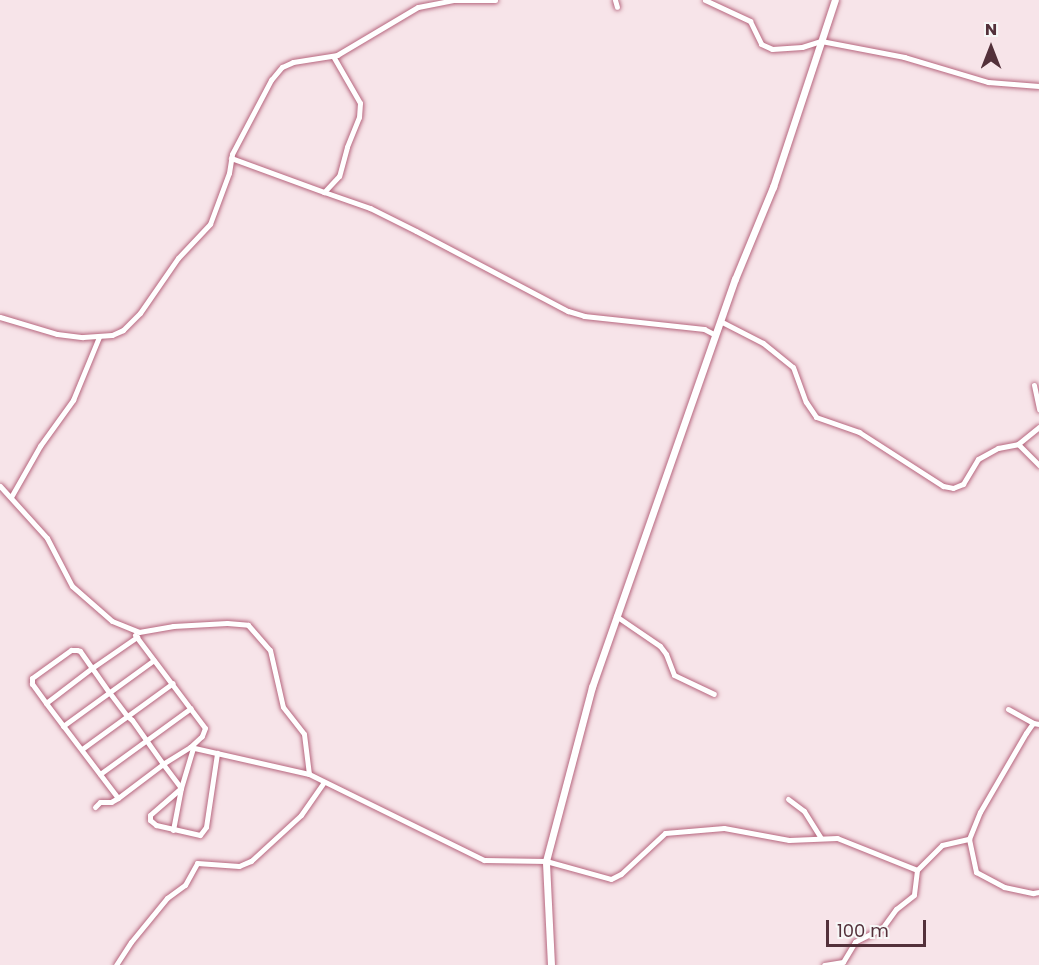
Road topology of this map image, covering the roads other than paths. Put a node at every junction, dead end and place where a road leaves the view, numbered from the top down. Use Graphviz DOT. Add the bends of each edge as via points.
graph roads {
  1 [pos="495,0"];
  2 [pos="705,0"];
  3 [pos="835,0"];
  4 [pos="430,2"];
  5 [pos="821,41"];
  6 [pos="333,56"];
  7 [pos="1039,86"];
  8 [pos="231,158"];
  9 [pos="324,192"];
  10 [pos="0,317"];
  11 [pos="722,322"];
  12 [pos="716,335"];
  13 [pos="99,337"];
  14 [pos="1034,385"];
  15 [pos="1039,409"];
  16 [pos="1039,427"];
  17 [pos="1018,444"];
  18 [pos="1039,465"];
  19 [pos="0,486"];
  20 [pos="11,497"];
  21 [pos="616,616"];
  22 [pos="132,630"];
  23 [pos="137,637"];
  24 [pos="154,660"];
  25 [pos="92,668"];
  26 [pos="172,683"];
  27 [pos="109,692"];
  28 [pos="714,694"];
  29 [pos="46,703"];
  30 [pos="191,708"];
  31 [pos="1008,709"];
  32 [pos="128,716"];
  33 [pos="63,726"];
  34 [pos="1032,727"];
  35 [pos="145,739"];
  36 [pos="191,747"];
  37 [pos="82,749"];
  38 [pos="217,753"];
  39 [pos="163,764"];
  40 [pos="100,774"];
  41 [pos="309,774"];
  42 [pos="324,782"];
  43 [pos="181,788"];
  44 [pos="118,798"];
  45 [pos="788,799"];
  46 [pos="95,807"];
  47 [pos="173,830"];
  48 [pos="820,837"];
  49 [pos="969,838"];
  50 [pos="546,861"];
  51 [pos="917,870"];
  52 [pos="1039,892"];
  53 [pos="116,965"];
  54 [pos="551,965"];
  55 [pos="824,965"];
  1 -- 4 [label="street"];
  2 -- 5 [label="street" via="750,21 766,48 782,50"];
  3 -- 5 [label="street"];
  4 -- 6 [label="street" via="407,11"];
  5 -- 7 [label="street" via="904,57 988,82"];
  5 -- 11 [label="street" via="773,188 735,279"];
  6 -- 8 [label="street" via="293,62 277,72"];
  6 -- 9 [label="street" via="360,103 360,117 339,176"];
  8 -- 9 [label="street"];
  8 -- 13 [label="street" via="210,224 178,258 140,313 123,330"];
  9 -- 12 [label="street" via="370,208 584,316 704,329"];
  10 -- 13 [label="street" via="57,334"];
  11 -- 12 [label="street"];
  11 -- 17 [label="street" via="793,366 812,414 859,432 943,486 959,487 978,459 998,448"];
  12 -- 21 [label="street"];
  13 -- 20 [label="street" via="73,400 40,446"];
  14 -- 15 [label="street"];
  16 -- 17 [label="street"];
  17 -- 18 [label="street"];
  19 -- 20 [label="street"];
  20 -- 22 [label="street" via="47,538 72,586 108,618"];
  21 -- 28 [label="street" via="664,650 674,675"];
  21 -- 50 [label="street" via="592,687"];
  22 -- 23 [label="street"];
  22 -- 41 [label="street" via="248,625 270,650 283,707 304,734"];
  23 -- 24 [label="street"];
  23 -- 25 [label="street"];
  24 -- 26 [label="street"];
  24 -- 27 [label="street"];
  25 -- 27 [label="street"];
  25 -- 29 [label="street"];
  25 -- 29 [label="street" via="80,651 73,649 32,678"];
  26 -- 30 [label="street"];
  26 -- 32 [label="street"];
  27 -- 32 [label="street"];
  27 -- 33 [label="street"];
  29 -- 33 [label="street"];
  30 -- 35 [label="street"];
  30 -- 36 [label="street" via="205,731"];
  31 -- 34 [label="street"];
  32 -- 35 [label="street"];
  32 -- 37 [label="street"];
  33 -- 37 [label="street"];
  34 -- 49 [label="street" via="980,812"];
  35 -- 39 [label="street"];
  35 -- 40 [label="street"];
  36 -- 38 [label="street"];
  36 -- 39 [label="street"];
  36 -- 43 [label="street"];
  37 -- 40 [label="street"];
  38 -- 41 [label="street"];
  38 -- 47 [label="street" via="205,831 197,836"];
  39 -- 43 [label="street"];
  39 -- 44 [label="street"];
  40 -- 44 [label="street"];
  41 -- 42 [label="street"];
  42 -- 50 [label="street" via="489,861"];
  42 -- 53 [label="street" via="301,815 251,861 239,866 197,863 185,885 167,898"];
  43 -- 47 [label="street"];
  43 -- 47 [label="street" via="149,818 156,825"];
  44 -- 46 [label="street"];
  45 -- 48 [label="street" via="804,811"];
  48 -- 50 [label="street" via="789,840 724,828 671,831 661,835 611,879"];
  48 -- 51 [label="street" via="837,838"];
  49 -- 51 [label="street" via="942,845"];
  49 -- 52 [label="street" via="976,872 1004,887"];
  50 -- 54 [label="street"];
  51 -- 55 [label="street" via="914,895 894,911 882,928 855,942 843,962"];
}
